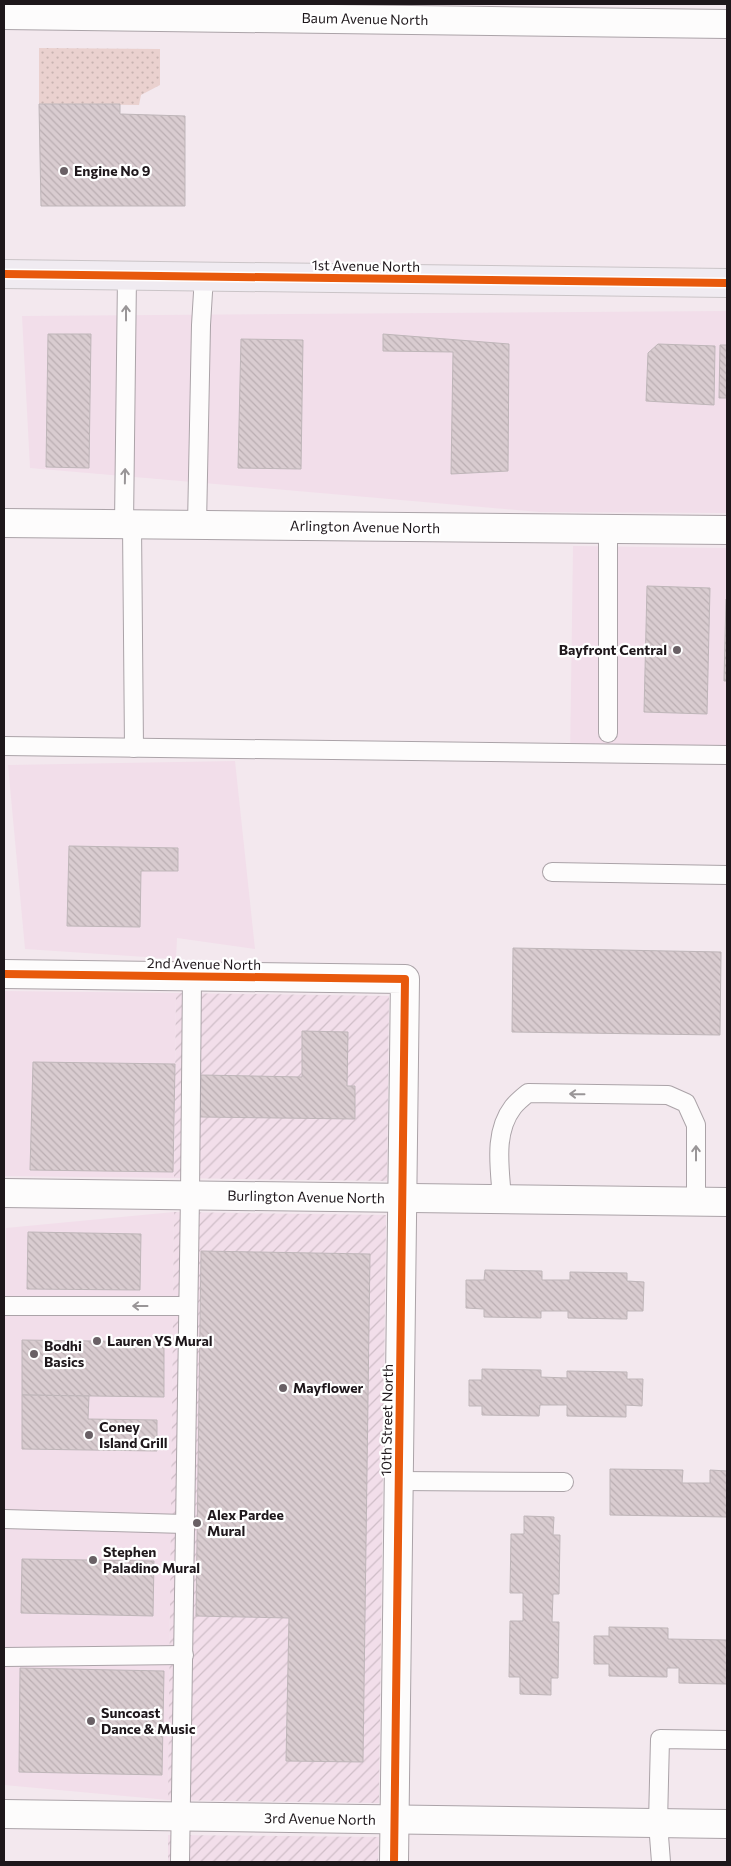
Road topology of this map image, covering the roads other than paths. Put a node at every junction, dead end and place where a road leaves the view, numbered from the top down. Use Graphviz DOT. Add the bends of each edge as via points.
graph roads {
  1 [pos="4,15"];
  2 [pos="727,24"];
  3 [pos="4,274"];
  4 [pos="127,276"];
  5 [pos="204,276"];
  6 [pos="727,282"];
  7 [pos="4,524"];
  8 [pos="128,525"];
  9 [pos="197,525"];
  10 [pos="608,530"];
  11 [pos="727,530"];
  12 [pos="608,733"];
  13 [pos="4,746"];
  14 [pos="134,748"];
  15 [pos="727,755"];
  16 [pos="552,872"];
  17 [pos="727,874"];
  18 [pos="4,974"];
  19 [pos="192,976"];
  20 [pos="404,979"];
  21 [pos="4,1193"];
  22 [pos="190,1196"];
  23 [pos="402,1198"];
  24 [pos="502,1199"];
  25 [pos="696,1201"];
  26 [pos="727,1202"];
  27 [pos="4,1306"];
  28 [pos="188,1306"];
  29 [pos="398,1481"];
  30 [pos="564,1482"];
  31 [pos="4,1519"];
  32 [pos="185,1524"];
  33 [pos="184,1655"];
  34 [pos="4,1657"];
  35 [pos="727,1740"];
  36 [pos="4,1814"];
  37 [pos="181,1818"];
  38 [pos="394,1820"];
  39 [pos="658,1823"];
  40 [pos="727,1824"];
  41 [pos="180,1862"];
  42 [pos="394,1862"];
  43 [pos="661,1862"];
  1 -- 2 [label="street, Baum Avenue North"];
  3 -- 4 [label="main road, 1st Avenue North"];
  4 -- 5 [label="main road, 1st Avenue North"];
  8 -- 4 [label="lane, one-way"];
  5 -- 6 [label="main road, 1st Avenue North"];
  5 -- 9 [label="lane"];
  7 -- 8 [label="street, Arlington Avenue North"];
  8 -- 9 [label="street, Arlington Avenue North"];
  8 -- 14 [label="lane"];
  9 -- 10 [label="street, Arlington Avenue North"];
  10 -- 11 [label="street, Arlington Avenue North"];
  10 -- 12 [label="lane"];
  13 -- 14 [label="lane"];
  14 -- 15 [label="lane"];
  16 -- 17 [label="lane"];
  18 -- 19 [label="street, 2nd Avenue North"];
  19 -- 20 [label="street, 2nd Avenue North"];
  19 -- 22 [label="lane"];
  20 -- 23 [label="street, 10th Street North"];
  21 -- 22 [label="street, Burlington Avenue North"];
  22 -- 23 [label="street, Burlington Avenue North"];
  22 -- 28 [label="lane"];
  23 -- 24 [label="street, Burlington Avenue North"];
  23 -- 29 [label="street, 10th Street North"];
  24 -- 25 [label="street, Burlington Avenue North"];
  25 -- 24 [label="lane, one-way" via="696,1125 686,1103 668,1095 528,1093 513,1106 502,1129 499,1150"];
  25 -- 26 [label="street, Burlington Avenue North"];
  28 -- 27 [label="lane, one-way"];
  28 -- 32 [label="lane"];
  29 -- 30 [label="lane"];
  29 -- 38 [label="street, 10th Street North"];
  31 -- 32 [label="lane"];
  32 -- 33 [label="lane"];
  33 -- 34 [label="lane"];
  33 -- 37 [label="lane"];
  35 -- 39 [label="lane" via="660,1738"];
  36 -- 37 [label="street, 3rd Avenue North"];
  37 -- 38 [label="street, 3rd Avenue North"];
  37 -- 41 [label="lane"];
  38 -- 39 [label="street, 3rd Avenue North"];
  38 -- 42 [label="street, 10th Street North"];
  39 -- 40 [label="street, 3rd Avenue North"];
  39 -- 43 [label="lane"];
}
